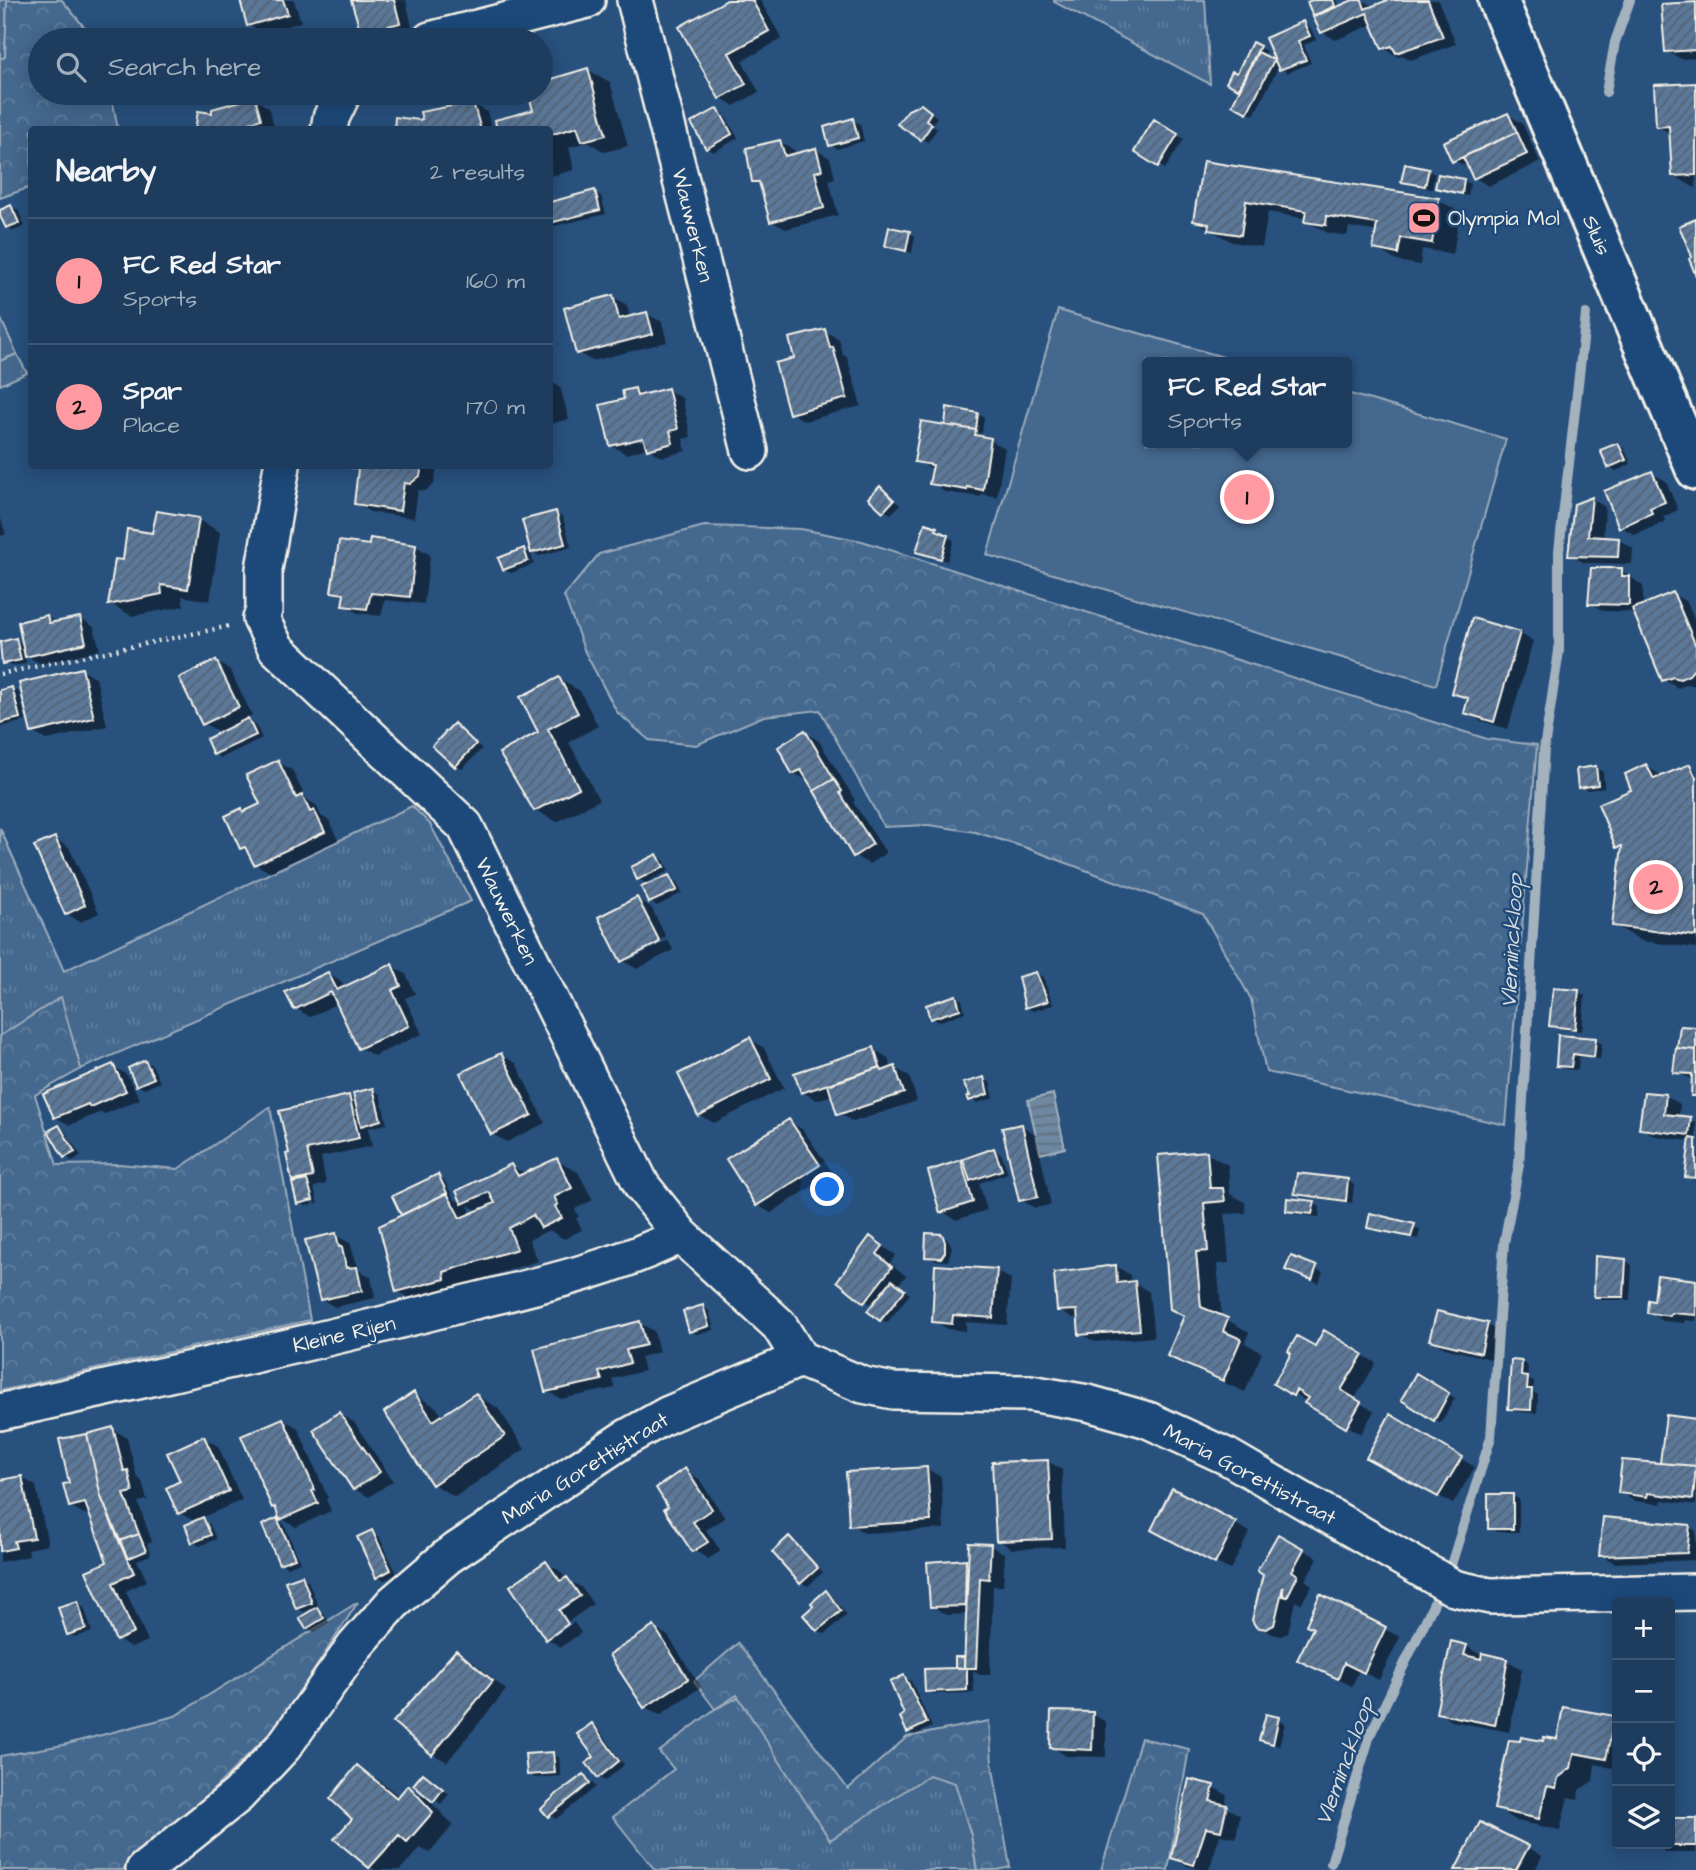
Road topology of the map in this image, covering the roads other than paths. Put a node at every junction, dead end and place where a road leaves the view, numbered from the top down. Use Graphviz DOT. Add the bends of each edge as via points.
graph roads {
  1 [pos="587,0"];
  2 [pos="635,0"];
  3 [pos="1498,0"];
  4 [pos="477,28"];
  5 [pos="338,105"];
  6 [pos="330,126"];
  7 [pos="750,450"];
  8 [pos="281,469"];
  9 [pos="1696,470"];
  10 [pos="681,1235"];
  11 [pos="800,1359"];
  12 [pos="0,1412"];
  13 [pos="1696,1591"];
  14 [pos="144,1870"];
  1 -- 4 [label="street"];
  2 -- 7 [label="street, Wauwerken"];
  3 -- 9 [label="street, Sluis"];
  5 -- 6 [label="street"];
  8 -- 10 [label="street, Wauwerken" via="264,569 261,619 276,648 465,826 642,1186"];
  10 -- 11 [label="street, Wauwerken" via="779,1325"];
  10 -- 12 [label="street, Kleine Rijen" via="645,1253 376,1327"];
  11 -- 13 [label="street, Maria Gorettistraat" via="863,1385 893,1391 1030,1392 1149,1420 1228,1457 1454,1588 1490,1595"];
  11 -- 14 [label="street, Maria Gorettistraat" via="667,1415 448,1556 393,1603 355,1646 284,1746 238,1795"];
}
